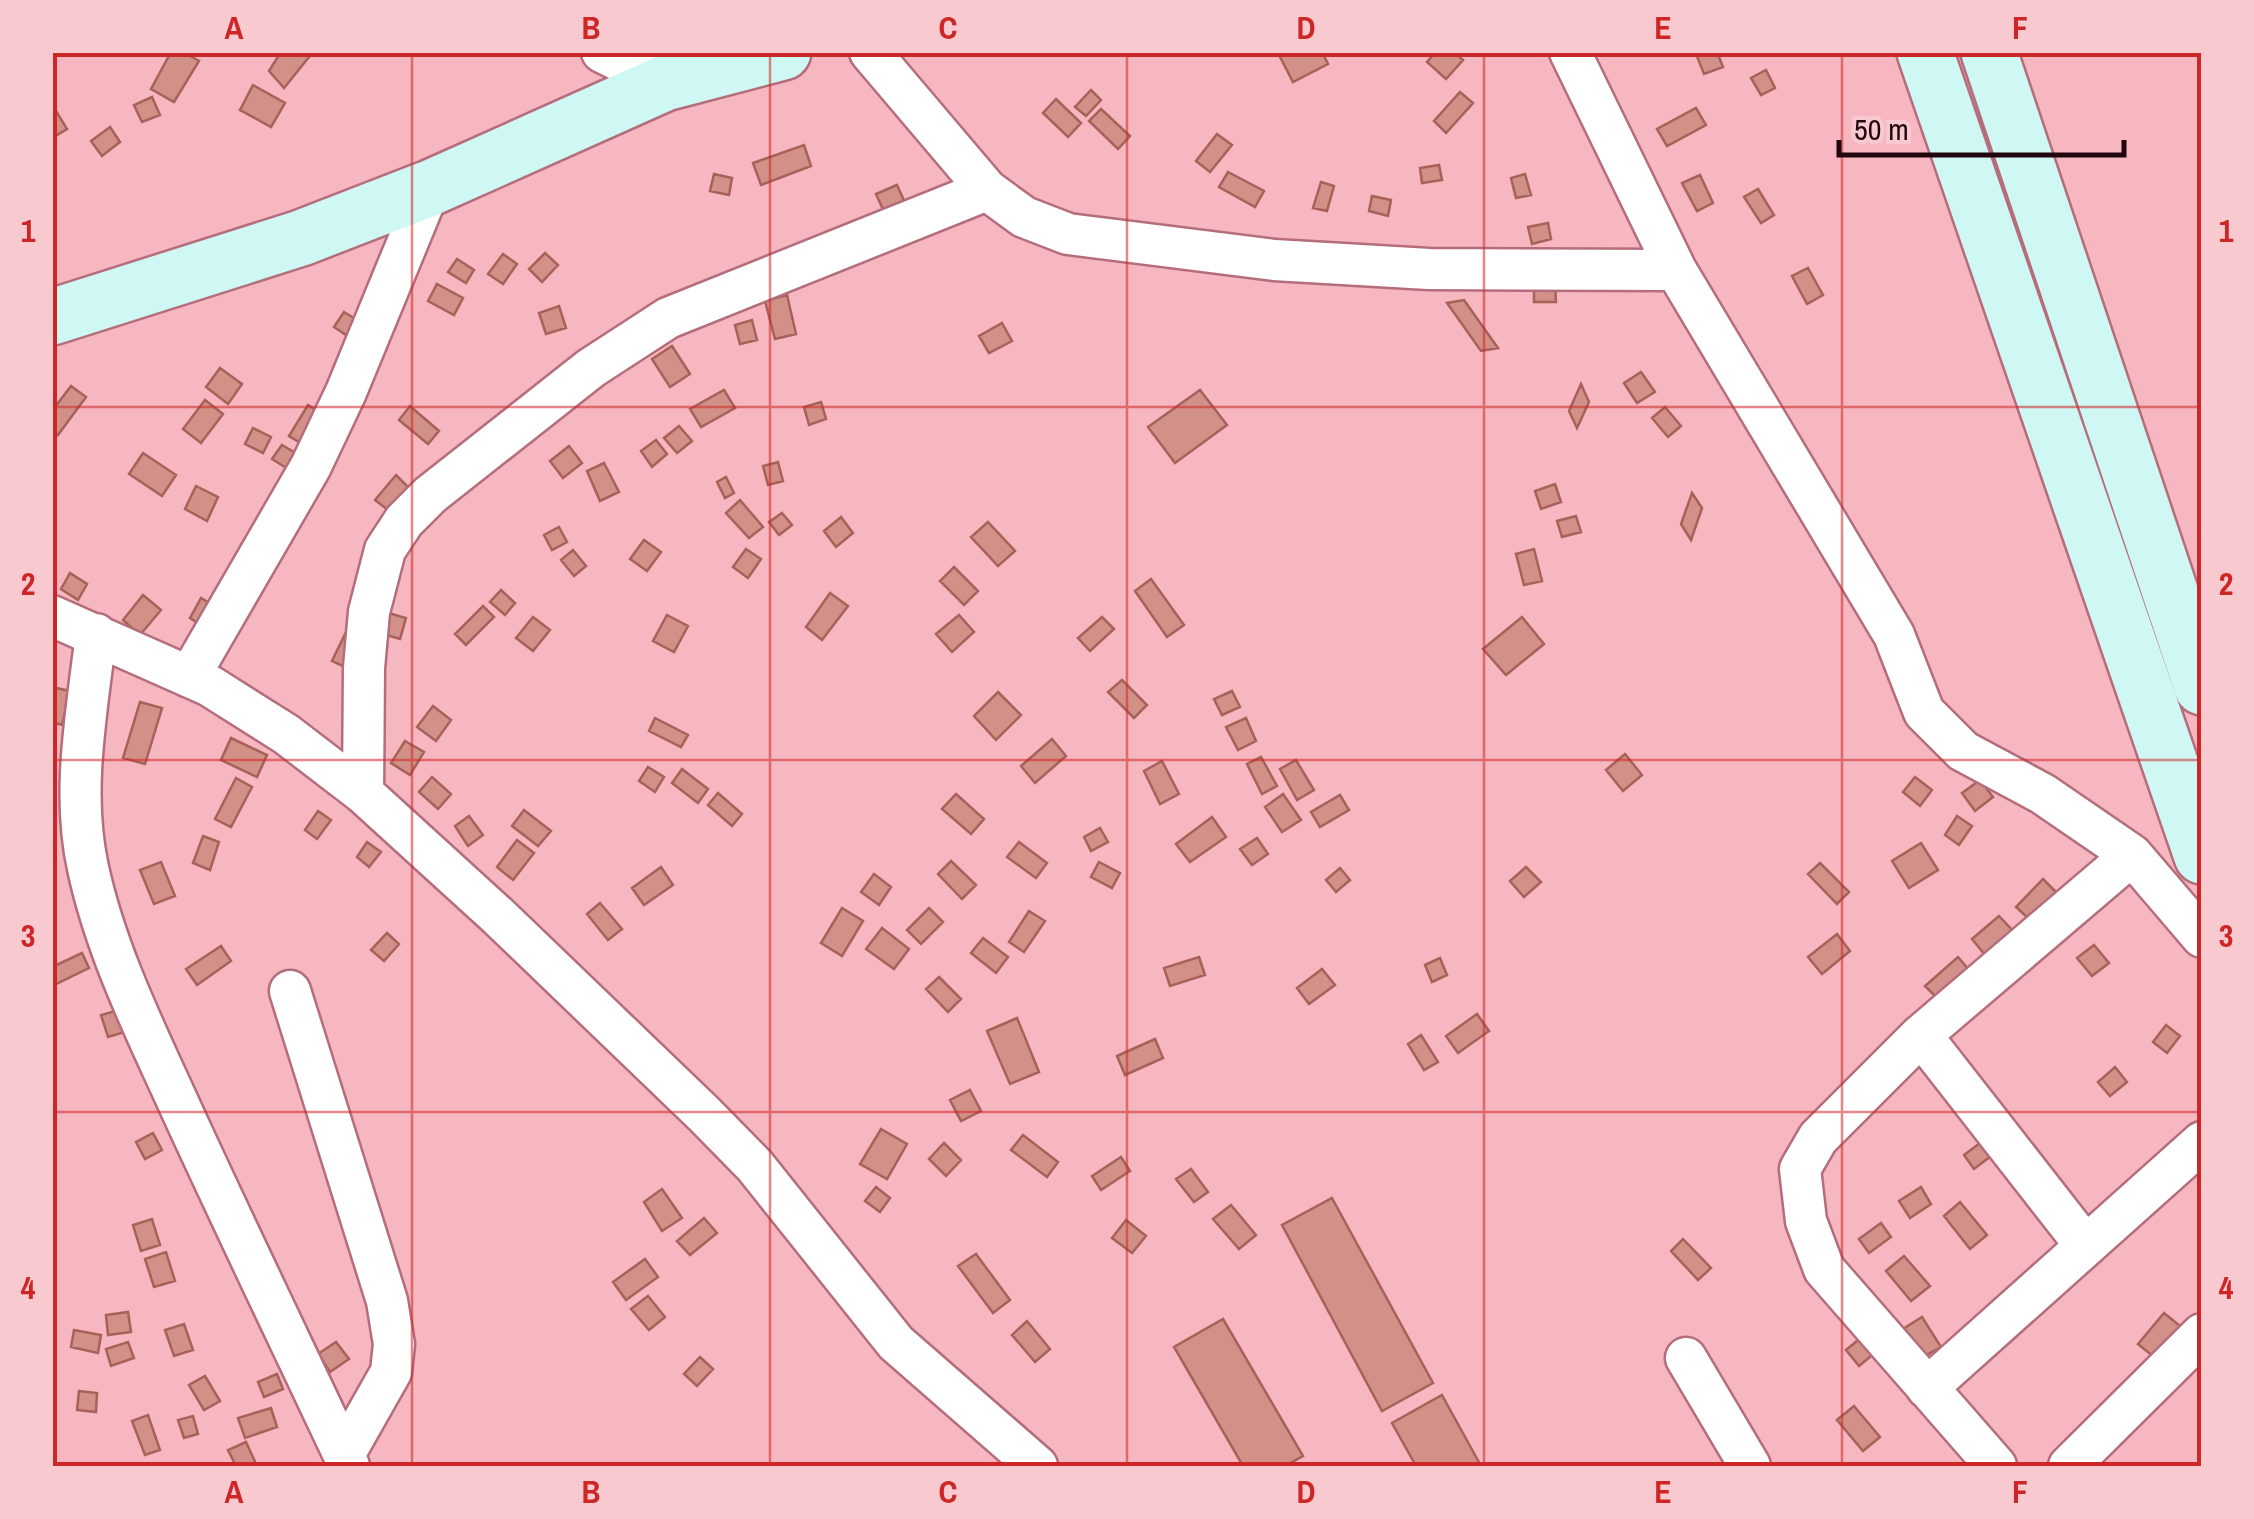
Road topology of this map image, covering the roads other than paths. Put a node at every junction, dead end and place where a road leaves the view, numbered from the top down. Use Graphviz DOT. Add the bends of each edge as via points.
graph roads {
  1 [pos="602,52"];
  2 [pos="784,52"];
  3 [pos="870,52"];
  4 [pos="1570,52"];
  5 [pos="1925,52"];
  6 [pos="1989,52"];
  7 [pos="665,83"];
  8 [pos="430,188"];
  9 [pos="987,190"];
  10 [pos="1676,270"];
  11 [pos="52,317"];
  12 [pos="52,616"];
  13 [pos="96,634"];
  14 [pos="189,676"];
  15 [pos="2202,686"];
  16 [pos="362,793"];
  17 [pos="2132,855"];
  18 [pos="2202,856"];
  19 [pos="2202,937"];
  20 [pos="290,991"];
  21 [pos="1921,1035"];
  22 [pos="2202,1142"];
  23 [pos="2085,1244"];
  24 [pos="2202,1334"];
  25 [pos="1686,1358"];
  26 [pos="1927,1388"];
  27 [pos="346,1461"];
  28 [pos="1037,1466"];
  29 [pos="1750,1466"];
  30 [pos="1996,1466"];
  31 [pos="2069,1466"];
  1 -- 7 [label="street"];
  2 -- 7 [label="street"];
  3 -- 9 [label="street"];
  4 -- 10 [label="street"];
  5 -- 18 [label="street"];
  6 -- 15 [label="street"];
  7 -- 8 [label="street"];
  8 -- 11 [label="street" via="302,238"];
  8 -- 14 [label="street" via="310,466"];
  9 -- 10 [label="street" via="1024,217 1068,234 1274,260 1429,269"];
  9 -- 16 [label="street" via="668,318 591,368 430,494 386,550 369,612"];
  10 -- 17 [label="street" via="1894,635 1924,712 1963,751 2044,794"];
  12 -- 13 [label="street"];
  13 -- 14 [label="street"];
  13 -- 27 [label="street" via="79,796 88,868 144,1028"];
  14 -- 16 [label="street" via="286,734"];
  16 -- 28 [label="street" via="704,1114 756,1166 896,1344"];
  17 -- 19 [label="street"];
  17 -- 21 [label="street"];
  20 -- 27 [label="street" via="387,1302 394,1344 391,1372"];
  21 -- 23 [label="street"];
  21 -- 26 [label="street" via="1818,1138 1800,1168 1806,1221 1824,1269"];
  22 -- 23 [label="street"];
  23 -- 26 [label="street"];
  24 -- 31 [label="street"];
  25 -- 29 [label="street"];
  26 -- 30 [label="street"];
}
